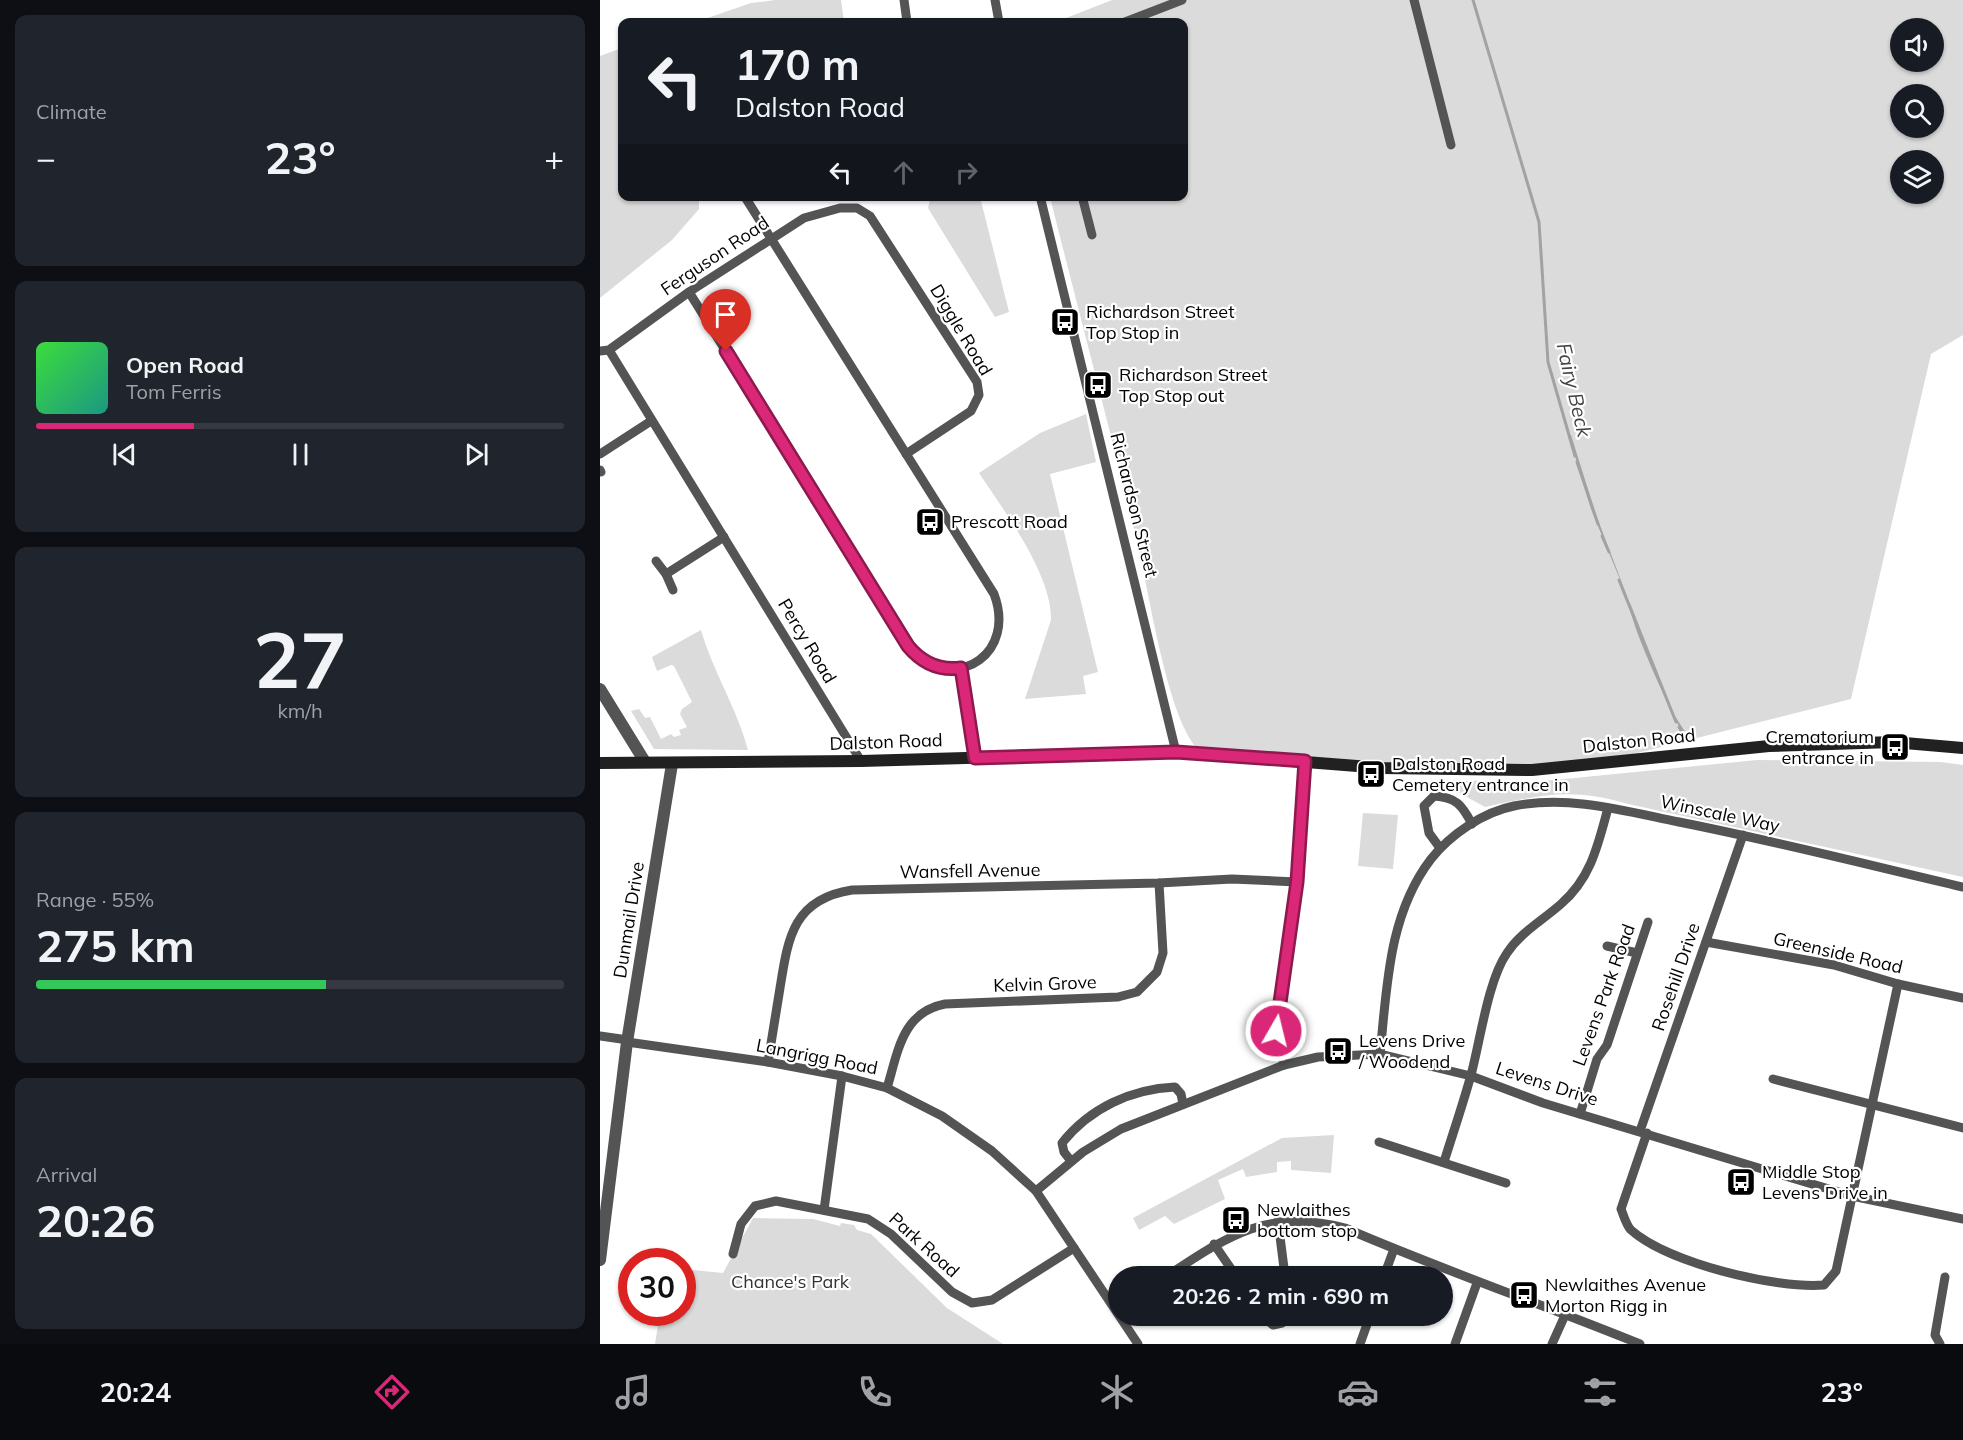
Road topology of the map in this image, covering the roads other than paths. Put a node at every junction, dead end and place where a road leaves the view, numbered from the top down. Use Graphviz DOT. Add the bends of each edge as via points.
graph roads {
  1 [pos="904,0"];
  2 [pos="994,0"];
  3 [pos="1182,0"];
  4 [pos="1414,0"];
  5 [pos="906,18"];
  6 [pos="998,18"];
  7 [pos="1135,18"];
  8 [pos="1451,145"];
  9 [pos="748,201"];
  10 [pos="857,201"];
  11 [pos="1041,201"];
  12 [pos="1083,201"];
  13 [pos="856,208"];
  14 [pos="1092,235"];
  15 [pos="771,237"];
  16 [pos="689,292"];
  17 [pos="605,350"];
  18 [pos="651,421"];
  19 [pos="600,454"];
  20 [pos="906,454"];
  21 [pos="724,537"];
  22 [pos="656,561"];
  23 [pos="666,574"];
  24 [pos="673,590"];
  25 [pos="961,668"];
  26 [pos="600,689"];
  27 [pos="1963,748"];
  28 [pos="1176,752"];
  29 [pos="975,758"];
  30 [pos="861,761"];
  31 [pos="1305,761"];
  32 [pos="645,762"];
  33 [pos="600,763"];
  34 [pos="672,764"];
  35 [pos="1608,808"];
  36 [pos="1472,824"];
  37 [pos="1743,835"];
  38 [pos="1440,848"];
  39 [pos="1297,882"];
  40 [pos="1159,884"];
  41 [pos="1963,887"];
  42 [pos="1648,922"];
  43 [pos="1706,942"];
  44 [pos="1607,945"];
  45 [pos="1637,953"];
  46 [pos="1898,984"];
  47 [pos="1963,998"];
  48 [pos="600,1036"];
  49 [pos="627,1041"];
  50 [pos="1380,1054"];
  51 [pos="768,1062"];
  52 [pos="1284,1065"];
  53 [pos="842,1076"];
  54 [pos="1471,1076"];
  55 [pos="1773,1079"];
  56 [pos="887,1088"];
  57 [pos="1872,1103"];
  58 [pos="1184,1104"];
  59 [pos="1580,1114"];
  60 [pos="1963,1128"];
  61 [pos="1643,1132"];
  62 [pos="1379,1142"];
  63 [pos="1071,1161"];
  64 [pos="1444,1162"];
  65 [pos="1506,1184"];
  66 [pos="1036,1191"];
  67 [pos="1852,1196"];
  68 [pos="604,1203"];
  69 [pos="824,1210"];
  70 [pos="1963,1219"];
  71 [pos="1278,1221"];
  72 [pos="1215,1244"];
  73 [pos="1074,1248"];
  74 [pos="1394,1249"];
  75 [pos="733,1254"];
  76 [pos="600,1260"];
  77 [pos="1182,1266"];
  78 [pos="1229,1266"];
  79 [pos="1284,1266"];
  80 [pos="1388,1266"];
  81 [pos="1945,1277"];
  82 [pos="1477,1283"];
  83 [pos="1108,1297"];
  84 [pos="1566,1314"];
  85 [pos="1127,1326"];
  86 [pos="1366,1326"];
  87 [pos="1138,1344"];
  88 [pos="1360,1344"];
  89 [pos="1455,1344"];
  90 [pos="1552,1344"];
  91 [pos="1640,1344"];
  92 [pos="1940,1344"];
  1 -- 5 [label="street"];
  2 -- 6 [label="street"];
  3 -- 7 [label="street"];
  4 -- 8 [label="street"];
  9 -- 15 [label="street"];
  10 -- 13 [label="street"];
  11 -- 28 [label="street, Richardson Street"];
  12 -- 14 [label="street"];
  13 -- 15 [label="street, Ferguson Road" via="820,212"];
  13 -- 20 [label="street, Diggle Road" via="874,222 977,382 979,395 971,411"];
  15 -- 16 [label="street, Ferguson Road"];
  15 -- 20 [label="street"];
  16 -- 17 [label="street, Ferguson Road"];
  16 -- 25 [label="street" via="908,646 927,663"];
  17 -- 18 [label="street, Percy Road"];
  18 -- 19 [label="street"];
  18 -- 21 [label="street, Percy Road"];
  20 -- 25 [label="street" via="994,594 1000,615 998,635 989,652"];
  21 -- 23 [label="street"];
  21 -- 30 [label="street, Percy Road"];
  22 -- 23 [label="street"];
  23 -- 24 [label="street"];
  25 -- 29 [label="street"];
  26 -- 32 [label="street"];
  27 -- 31 [label="main road, Dalston Road" via="1893,742 1769,746 1532,770 1411,769"];
  28 -- 29 [label="main road, Dalston Road"];
  28 -- 31 [label="main road, Dalston Road"];
  29 -- 30 [label="main road, Dalston Road"];
  30 -- 34 [label="main road, Dalston Road"];
  31 -- 39 [label="street"];
  32 -- 33 [label="main road, Dalston Road"];
  32 -- 34 [label="main road, Dalston Road"];
  34 -- 49 [label="street, Dunmail Drive"];
  35 -- 36 [label="street, Winscale Way" via="1558,802 1513,806"];
  35 -- 37 [label="street, Winscale Way"];
  35 -- 54 [label="street" via="1594,860 1581,882 1506,953 1494,983"];
  36 -- 38 [label="street, Winscale Way"];
  36 -- 38 [label="street" via="1457,800 1434,796 1424,806 1429,833"];
  37 -- 41 [label="street, Winscale Way"];
  37 -- 43 [label="street, Rosehill Drive"];
  38 -- 50 [label="street, Winscale Way" via="1412,889 1399,923 1390,958"];
  39 -- 40 [label="street, Wansfell Avenue" via="1232,879"];
  39 -- 52 [label="street" via="1276,1031"];
  40 -- 51 [label="street, Wansfell Avenue" via="852,890 828,896 806,911 787,941"];
  40 -- 56 [label="street, Kelvin Grove" via="1163,953 1157,972 1145,987 1118,997 945,1004 930,1008 915,1017 904,1031"];
  42 -- 45 [label="street, Levens Park Road"];
  43 -- 46 [label="street, Greenside Road" via="1834,965"];
  43 -- 61 [label="street, Rosehill Drive"];
  44 -- 45 [label="street"];
  45 -- 59 [label="street, Levens Park Road"];
  46 -- 47 [label="street, Greenside Road"];
  46 -- 57 [label="street"];
  48 -- 49 [label="street, Langrigg Road"];
  49 -- 51 [label="street, Langrigg Road"];
  49 -- 68 [label="street, Dunmail Drive"];
  50 -- 52 [label="street, Levens Drive" via="1318,1056"];
  50 -- 54 [label="street, Levens Drive"];
  51 -- 53 [label="street, Langrigg Road"];
  52 -- 58 [label="street, Levens Drive"];
  53 -- 56 [label="street, Langrigg Road"];
  53 -- 69 [label="street"];
  54 -- 59 [label="street, Levens Drive"];
  54 -- 64 [label="street"];
  55 -- 57 [label="street"];
  56 -- 66 [label="street, Langrigg Road" via="942,1116 992,1151"];
  57 -- 60 [label="street"];
  57 -- 67 [label="street"];
  58 -- 63 [label="street, Levens Drive" via="1121,1129"];
  58 -- 63 [label="street" via="1175,1087 1127,1095 1106,1104 1062,1143"];
  59 -- 61 [label="street, Levens Drive"];
  61 -- 67 [label="street, Levens Drive"];
  61 -- 67 [label="street, Rosehill Drive" via="1621,1209 1630,1229 1664,1250 1719,1270 1804,1286 1824,1285 1836,1271"];
  62 -- 64 [label="street"];
  63 -- 66 [label="street, Levens Drive"];
  64 -- 65 [label="street"];
  66 -- 73 [label="street, Langrigg Road"];
  67 -- 70 [label="street, Levens Drive"];
  68 -- 76 [label="street, Dunmail Drive"];
  69 -- 73 [label="street, Park Road" via="868,1219 891,1234 952,1292 972,1303 992,1300"];
  69 -- 75 [label="street, Park Road" via="776,1201 755,1206 741,1224"];
  71 -- 72 [label="street" via="1244,1229"];
  71 -- 74 [label="street" via="1327,1223"];
  71 -- 79 [label="street"];
  72 -- 77 [label="street"];
  72 -- 78 [label="street"];
  73 -- 83 [label="street, Langrigg Road"];
  74 -- 80 [label="street"];
  74 -- 82 [label="street"];
  81 -- 92 [label="street" via="1935,1335"];
  82 -- 84 [label="street"];
  82 -- 89 [label="street"];
  84 -- 90 [label="street"];
  84 -- 91 [label="street"];
  85 -- 87 [label="street, Langrigg Road"];
  86 -- 88 [label="street"];
}
